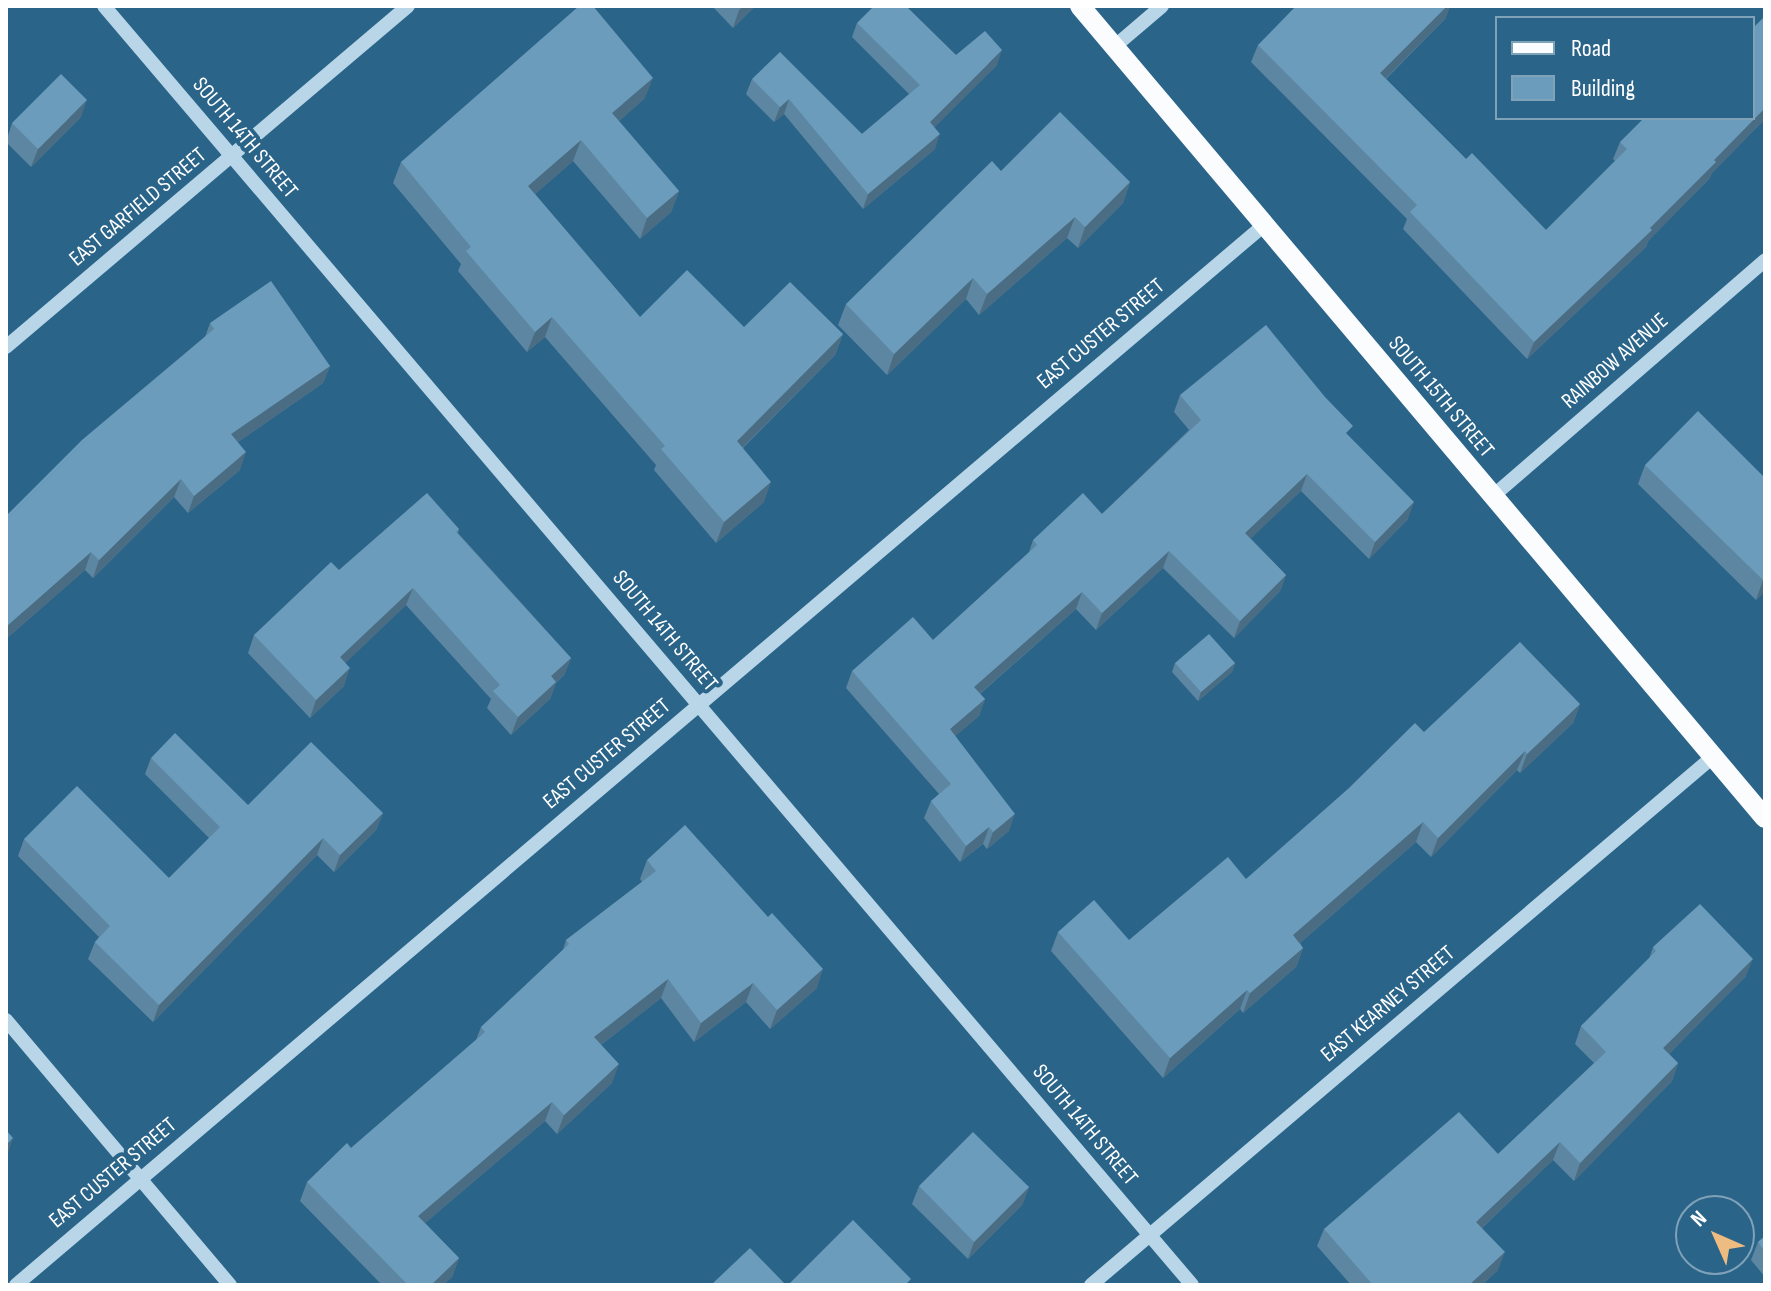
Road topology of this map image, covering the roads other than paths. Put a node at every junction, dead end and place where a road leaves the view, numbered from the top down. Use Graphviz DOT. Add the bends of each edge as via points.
graph roads {
  1 [pos="104,6"];
  2 [pos="408,6"];
  3 [pos="1080,6"];
  4 [pos="1162,6"];
  5 [pos="1114,47"];
  6 [pos="232,156"];
  7 [pos="1264,225"];
  8 [pos="1765,260"];
  9 [pos="6,347"];
  10 [pos="1493,496"];
  11 [pos="699,705"];
  12 [pos="1714,756"];
  13 [pos="1765,818"];
  14 [pos="6,1020"];
  15 [pos="141,1179"];
  16 [pos="1150,1235"];
  17 [pos="16,1285"];
  18 [pos="230,1285"];
  19 [pos="1091,1285"];
  20 [pos="1192,1285"];
  1 -- 6 [label="street, SOUTH 14TH STREET"];
  2 -- 6 [label="street, EAST GARFIELD STREET"];
  3 -- 5 [label="main road, SOUTH 15TH STREET"];
  4 -- 5 [label="street"];
  5 -- 7 [label="main road, SOUTH 15TH STREET"];
  6 -- 9 [label="street, EAST GARFIELD STREET"];
  6 -- 11 [label="street, SOUTH 14TH STREET"];
  7 -- 10 [label="main road, SOUTH 15TH STREET"];
  7 -- 11 [label="street, EAST CUSTER STREET"];
  8 -- 10 [label="street, RAINBOW AVENUE"];
  10 -- 12 [label="main road, SOUTH 15TH STREET"];
  11 -- 15 [label="street, EAST CUSTER STREET"];
  11 -- 16 [label="street, SOUTH 14TH STREET"];
  12 -- 13 [label="main road, SOUTH 15TH STREET"];
  12 -- 16 [label="street, EAST KEARNEY STREET"];
  14 -- 15 [label="street"];
  15 -- 17 [label="street, EAST CUSTER STREET"];
  15 -- 18 [label="street"];
  16 -- 19 [label="street, EAST KEARNEY STREET"];
  16 -- 20 [label="street, SOUTH 14TH STREET"];
}
